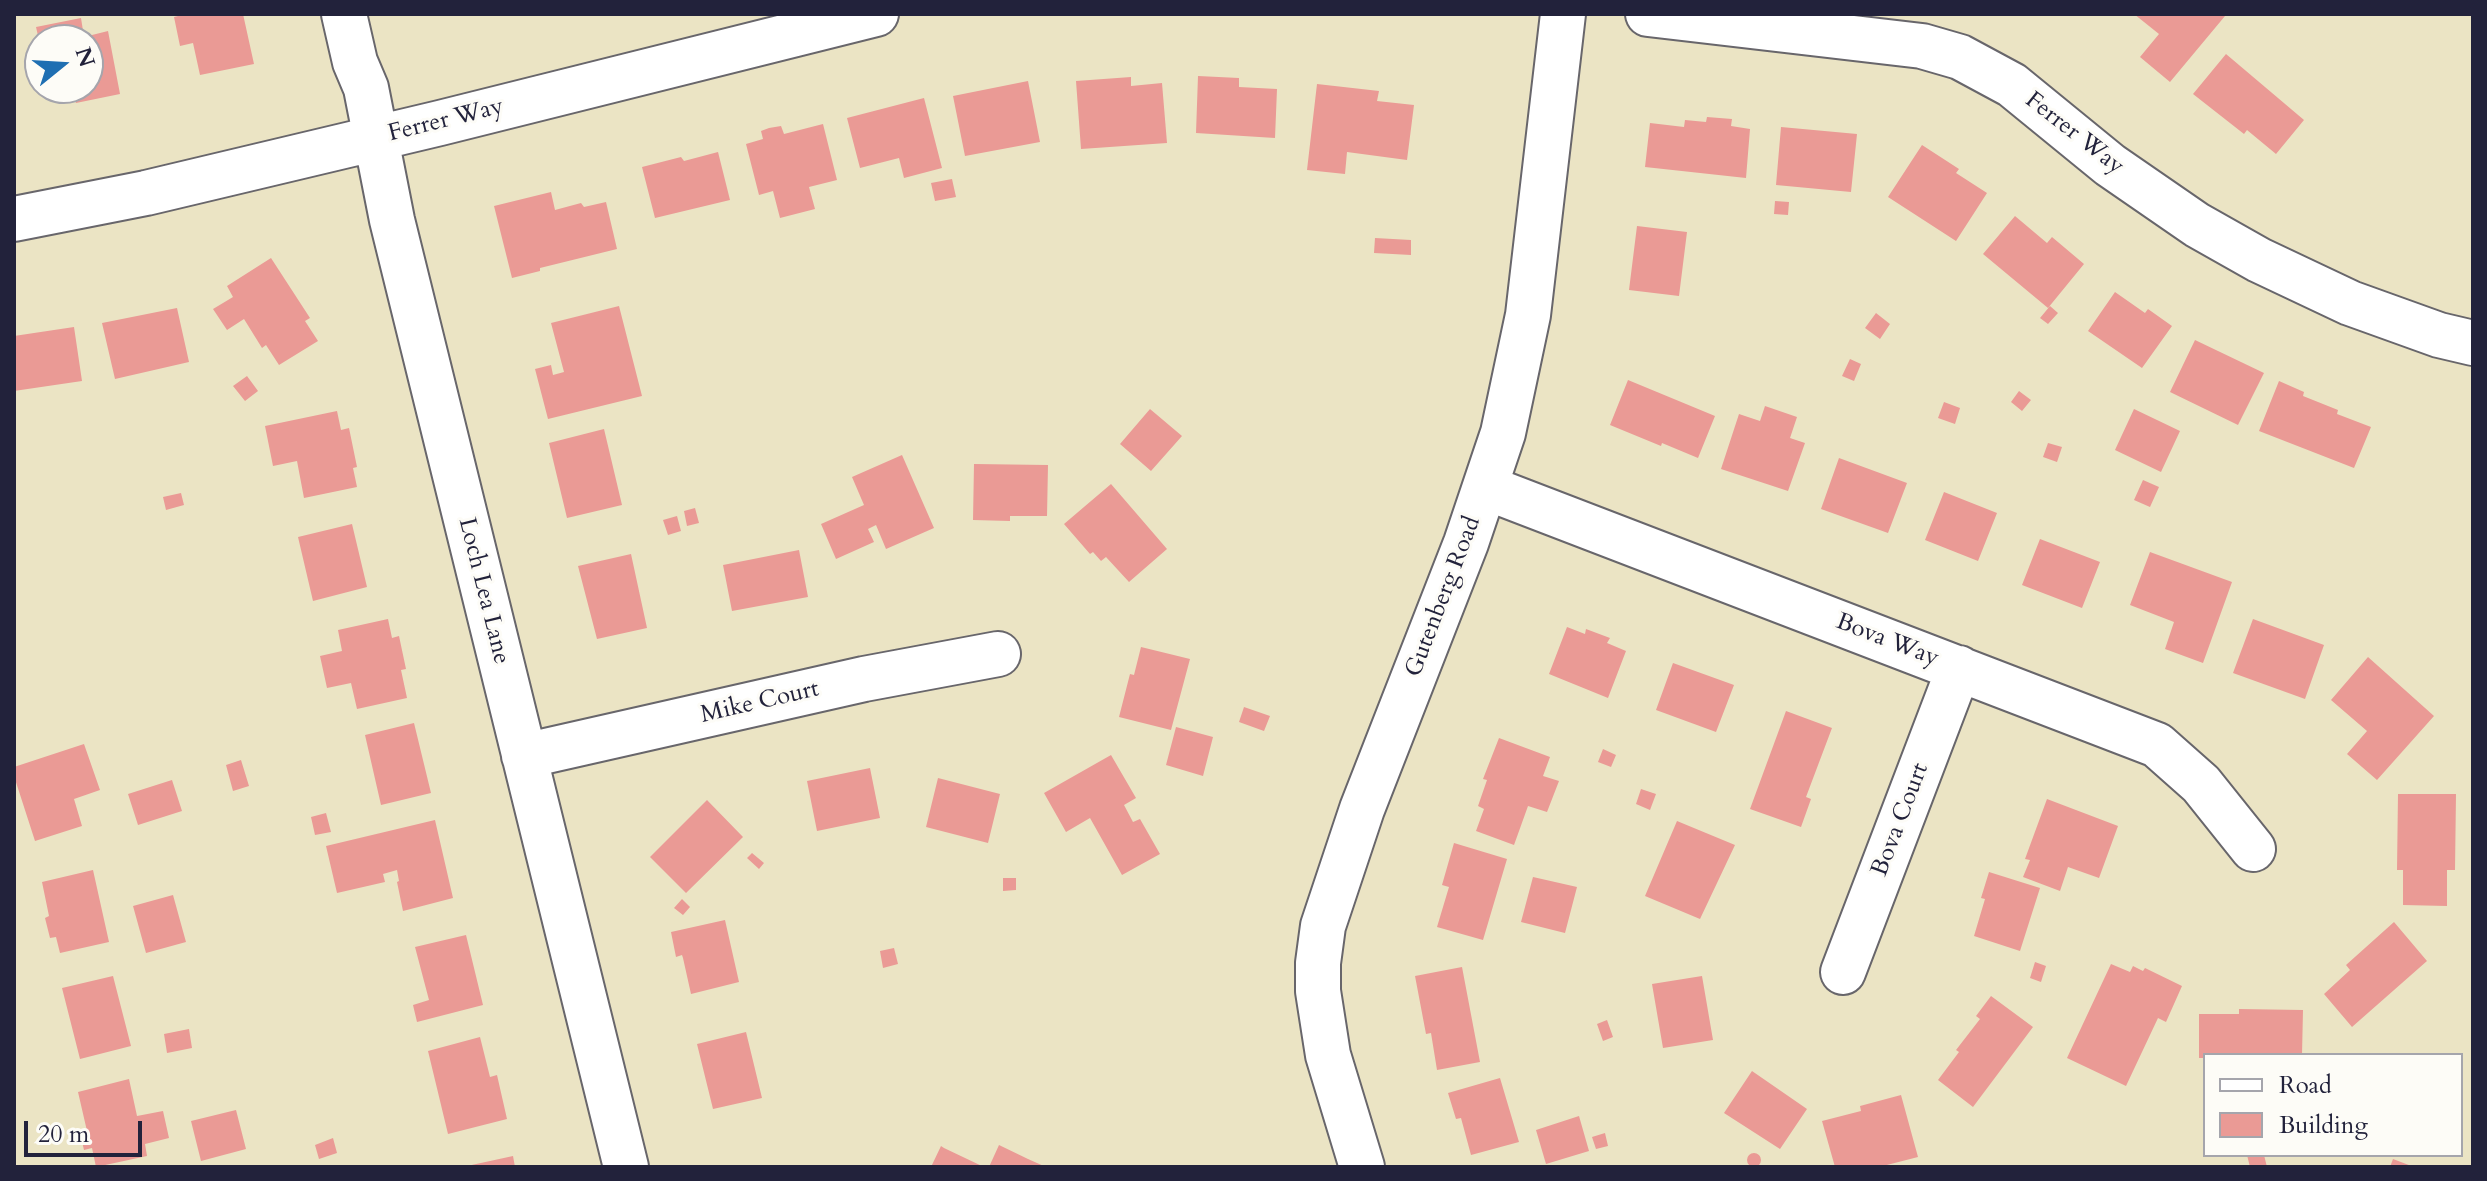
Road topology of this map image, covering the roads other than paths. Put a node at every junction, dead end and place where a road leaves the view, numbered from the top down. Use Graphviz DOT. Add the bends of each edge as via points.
graph roads {
  1 [pos="344,14"];
  2 [pos="876,14"];
  3 [pos="1563,14"];
  4 [pos="1648,14"];
  5 [pos="377,138"];
  6 [pos="14,219"];
  7 [pos="2473,343"];
  8 [pos="1485,487"];
  9 [pos="998,654"];
  10 [pos="1959,668"];
  11 [pos="524,756"];
  12 [pos="2253,849"];
  13 [pos="1843,972"];
  14 [pos="626,1167"];
  15 [pos="1362,1167"];
  1 -- 5 [label="street, Loch Lea Lane"];
  2 -- 5 [label="street, Ferrer Way"];
  3 -- 8 [label="street, Gutenberg Road" via="1528,315 1503,433"];
  4 -- 7 [label="street, Ferrer Way" via="1922,46 1960,57 2012,85 2110,165 2247,253 2350,303"];
  5 -- 6 [label="street, Ferrer Way"];
  5 -- 11 [label="street, Loch Lea Lane" via="392,220"];
  8 -- 10 [label="street, Bova Way"];
  8 -- 15 [label="street, Gutenberg Road" via="1323,926 1318,991 1328,1055"];
  9 -- 11 [label="street, Mike Court"];
  10 -- 12 [label="street, Bova Way" via="2157,745 2201,784"];
  10 -- 13 [label="street, Bova Court"];
  11 -- 14 [label="street, Loch Lea Lane"];
}
